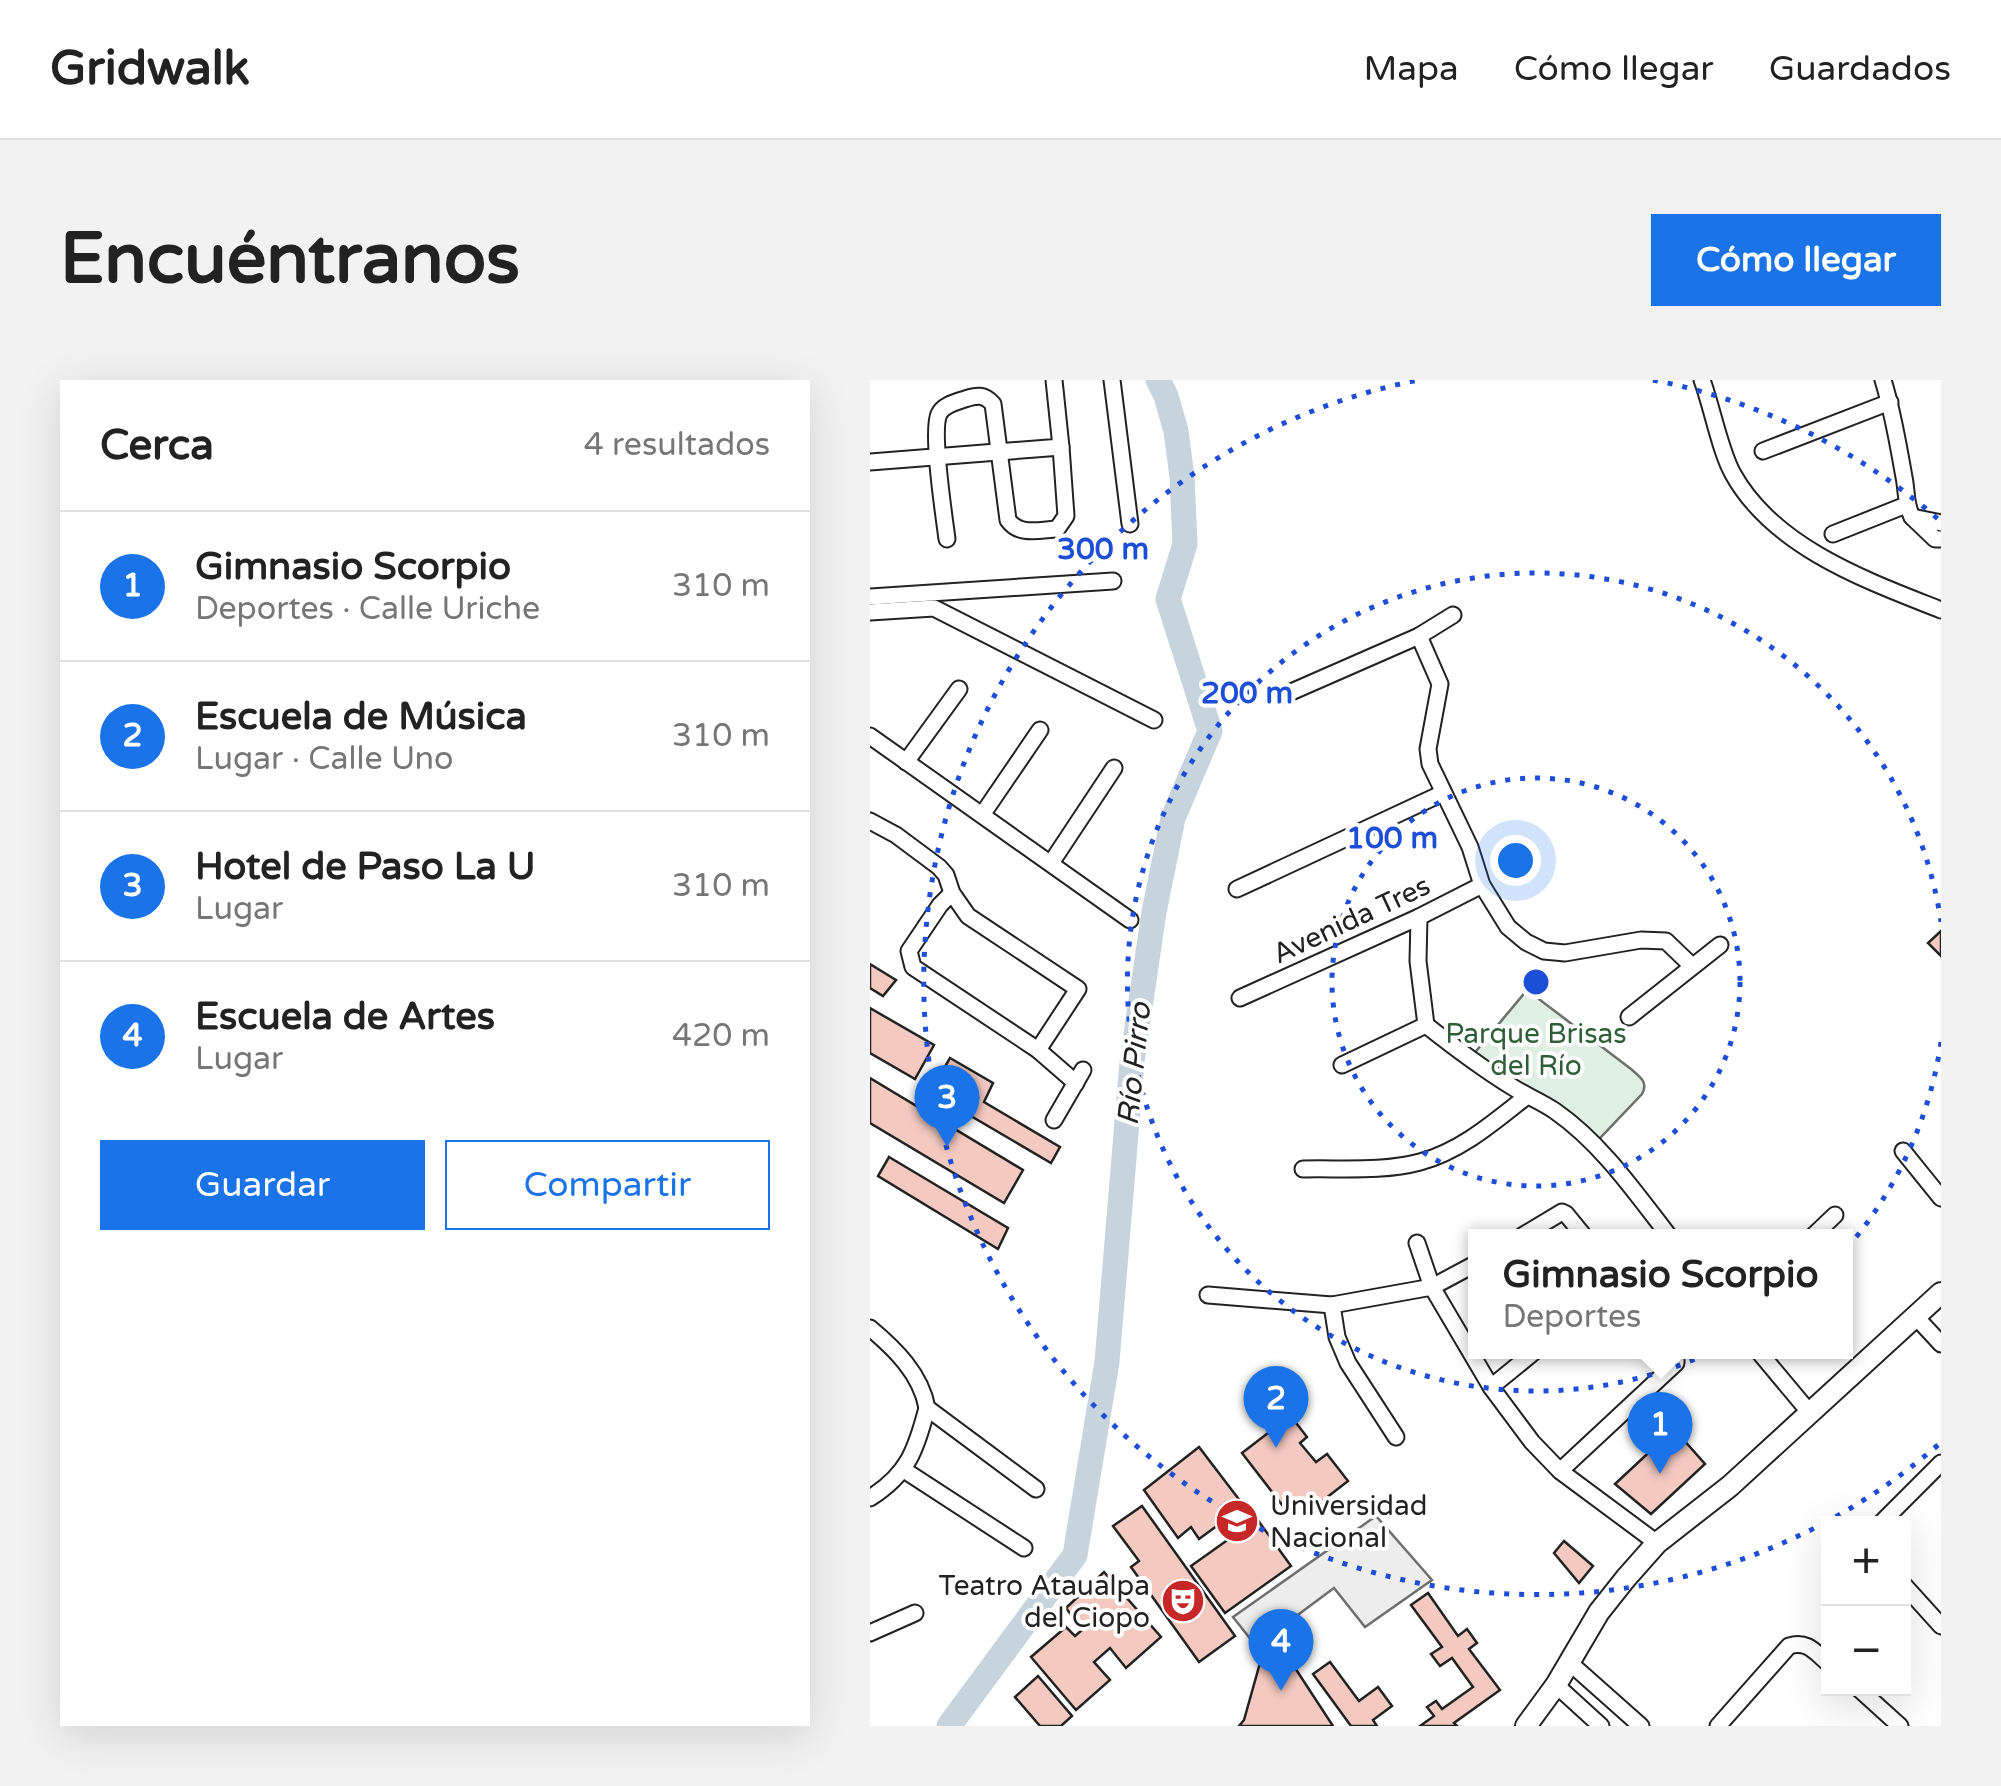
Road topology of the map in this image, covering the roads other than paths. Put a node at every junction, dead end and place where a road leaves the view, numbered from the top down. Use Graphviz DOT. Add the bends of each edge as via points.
graph roads {
  1 [pos="1054,380"];
  2 [pos="1112,380"];
  3 [pos="1702,380"];
  4 [pos="1882,380"];
  5 [pos="1890,402"];
  6 [pos="1061,447"];
  7 [pos="1762,450"];
  8 [pos="1000,451"];
  9 [pos="938,456"];
  10 [pos="870,462"];
  11 [pos="1909,511"];
  12 [pos="1941,523"];
  13 [pos="1130,524"];
  14 [pos="1833,534"];
  15 [pos="947,539"];
  16 [pos="1941,539"];
  17 [pos="1114,581"];
  18 [pos="870,597"];
  19 [pos="934,601"];
  20 [pos="1941,610"];
  21 [pos="870,612"];
  22 [pos="1454,615"];
  23 [pos="1419,636"];
  24 [pos="959,689"];
  25 [pos="1282,696"];
  26 [pos="1154,720"];
  27 [pos="1040,730"];
  28 [pos="870,736"];
  29 [pos="906,762"];
  30 [pos="1114,768"];
  31 [pos="1443,793"];
  32 [pos="982,815"];
  33 [pos="870,821"];
  34 [pos="1051,863"];
  35 [pos="1482,885"];
  36 [pos="1237,889"];
  37 [pos="952,893"];
  38 [pos="1419,917"];
  39 [pos="1130,920"];
  40 [pos="1720,945"];
  41 [pos="1692,966"];
  42 [pos="1240,998"];
  43 [pos="1629,1017"];
  44 [pos="1426,1025"];
  45 [pos="1038,1050"];
  46 [pos="1342,1065"];
  47 [pos="1527,1096"];
  48 [pos="1054,1120"];
  49 [pos="1903,1151"];
  50 [pos="1302,1169"];
  51 [pos="1941,1198"];
  52 [pos="1835,1215"];
  53 [pos="1532,1229"];
  54 [pos="1578,1229"];
  55 [pos="1663,1229"];
  56 [pos="1820,1229"];
  57 [pos="1416,1242"];
  58 [pos="1468,1268"];
  59 [pos="1432,1287"];
  60 [pos="1941,1293"];
  61 [pos="1208,1295"];
  62 [pos="1332,1305"];
  63 [pos="1916,1316"];
  64 [pos="870,1328"];
  65 [pos="1941,1344"];
  66 [pos="1468,1349"];
  67 [pos="1474,1359"];
  68 [pos="1525,1359"];
  69 [pos="1676,1359"];
  70 [pos="1765,1359"];
  71 [pos="1490,1387"];
  72 [pos="927,1408"];
  73 [pos="1810,1413"];
  74 [pos="1396,1437"];
  75 [pos="1941,1464"];
  76 [pos="904,1470"];
  77 [pos="1560,1471"];
  78 [pos="1036,1489"];
  79 [pos="870,1498"];
  80 [pos="1888,1516"];
  81 [pos="1657,1543"];
  82 [pos="1024,1548"];
  83 [pos="1911,1590"];
  84 [pos="916,1612"];
  85 [pos="1937,1614"];
  86 [pos="870,1633"];
  87 [pos="1821,1658"];
  88 [pos="1570,1662"];
  89 [pos="1556,1685"];
  90 [pos="1866,1696"];
  91 [pos="1897,1725"];
  92 [pos="1526,1726"];
  93 [pos="1601,1726"];
  94 [pos="1640,1726"];
  95 [pos="1718,1726"];
  1 -- 6 [label="street"];
  2 -- 13 [label="street"];
  3 -- 20 [label="street" via="1732,472 1768,517 1817,556"];
  4 -- 5 [label="street"];
  5 -- 7 [label="street"];
  5 -- 11 [label="street"];
  6 -- 8 [label="street"];
  6 -- 8 [label="street" via="1066,516 1057,528 1021,531 1008,520"];
  8 -- 9 [label="street"];
  8 -- 9 [label="street" via="993,404 979,395 939,412"];
  9 -- 10 [label="street"];
  9 -- 15 [label="street"];
  11 -- 12 [label="street"];
  11 -- 14 [label="street"];
  11 -- 16 [label="street"];
  17 -- 19 [label="street"];
  18 -- 19 [label="street"];
  19 -- 21 [label="street"];
  19 -- 26 [label="street"];
  22 -- 23 [label="street"];
  23 -- 25 [label="street"];
  23 -- 31 [label="street" via="1440,684 1428,749"];
  24 -- 29 [label="street"];
  27 -- 32 [label="street"];
  28 -- 29 [label="street"];
  29 -- 32 [label="street"];
  30 -- 34 [label="street"];
  31 -- 35 [label="street"];
  31 -- 36 [label="street"];
  32 -- 34 [label="street"];
  33 -- 37 [label="street" via="939,867"];
  34 -- 39 [label="street"];
  35 -- 38 [label="street, Avenida Tres"];
  35 -- 41 [label="street" via="1508,927 1544,951 1666,942"];
  37 -- 45 [label="street" via="968,916 1078,989"];
  37 -- 45 [label="street" via="909,951 913,967"];
  38 -- 42 [label="street, Avenida Tres"];
  38 -- 44 [label="street"];
  40 -- 41 [label="street"];
  41 -- 43 [label="street"];
  44 -- 46 [label="street"];
  44 -- 47 [label="street"];
  45 -- 48 [label="street" via="1080,1077"];
  47 -- 50 [label="street" via="1470,1139 1424,1162"];
  47 -- 55 [label="street" via="1552,1109 1604,1156"];
  49 -- 51 [label="street"];
  52 -- 56 [label="street"];
  53 -- 54 [label="street" via="1558,1212"];
  57 -- 59 [label="street"];
  58 -- 59 [label="street"];
  59 -- 62 [label="street"];
  59 -- 66 [label="street"];
  60 -- 63 [label="main road"];
  61 -- 62 [label="street"];
  62 -- 74 [label="street" via="1348,1363"];
  63 -- 65 [label="street"];
  63 -- 73 [label="main road"];
  64 -- 72 [label="street" via="896,1350"];
  67 -- 71 [label="street"];
  68 -- 71 [label="street"];
  69 -- 77 [label="street"];
  70 -- 73 [label="street"];
  71 -- 77 [label="street"];
  72 -- 76 [label="street"];
  72 -- 78 [label="street"];
  73 -- 81 [label="main road"];
  75 -- 80 [label="street"];
  76 -- 79 [label="street"];
  76 -- 82 [label="street"];
  77 -- 81 [label="street"];
  81 -- 88 [label="main road" via="1599,1612"];
  83 -- 85 [label="street"];
  84 -- 86 [label="street"];
  87 -- 95 [label="street" via="1808,1646 1789,1646"];
  88 -- 89 [label="main road"];
  88 -- 94 [label="street"];
  89 -- 92 [label="main road"];
  89 -- 93 [label="street"];
  90 -- 91 [label="street"];
}
